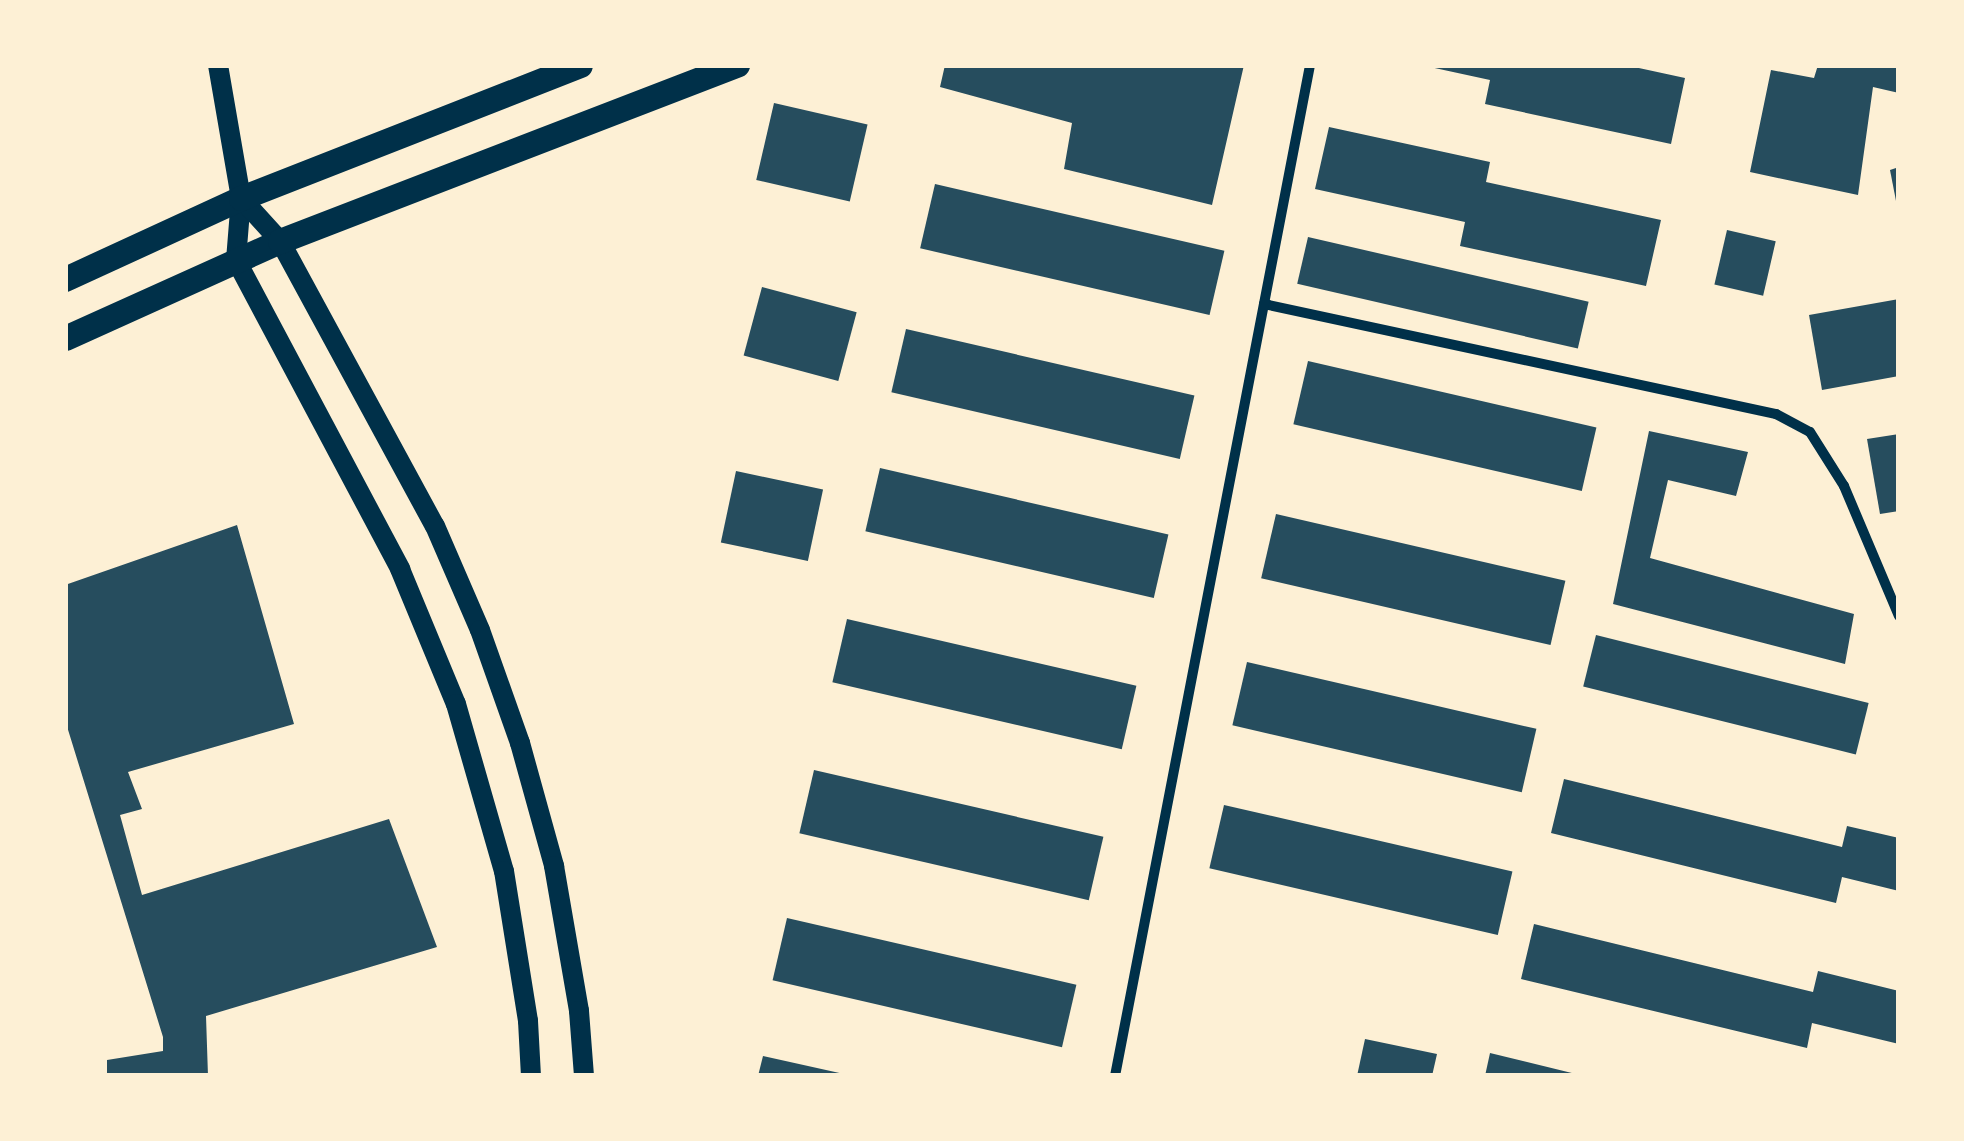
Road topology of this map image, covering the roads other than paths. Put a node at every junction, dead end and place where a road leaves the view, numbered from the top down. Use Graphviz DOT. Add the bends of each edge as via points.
graph roads {
  1 [pos="218,65"];
  2 [pos="580,65"];
  3 [pos="736,65"];
  4 [pos="1310,65"];
  5 [pos="241,198"];
  6 [pos="280,241"];
  7 [pos="236,260"];
  8 [pos="65,279"];
  9 [pos="1264,304"];
  10 [pos="65,338"];
  11 [pos="1899,616"];
  12 [pos="531,1076"];
  13 [pos="584,1076"];
  14 [pos="1116,1076"];
  1 -- 5 [label="main road"];
  2 -- 5 [label="main road"];
  3 -- 6 [label="main road"];
  4 -- 9 [label="street"];
  5 -- 6 [label="main road"];
  5 -- 7 [label="main road"];
  5 -- 8 [label="main road"];
  6 -- 7 [label="main road"];
  6 -- 13 [label="main road" via="435,526 492,662 538,802 566,922"];
  7 -- 10 [label="main road"];
  7 -- 12 [label="main road" via="400,569 456,704 504,870"];
  9 -- 11 [label="street" via="1776,414 1810,432 1844,486"];
  9 -- 14 [label="street"];
}
